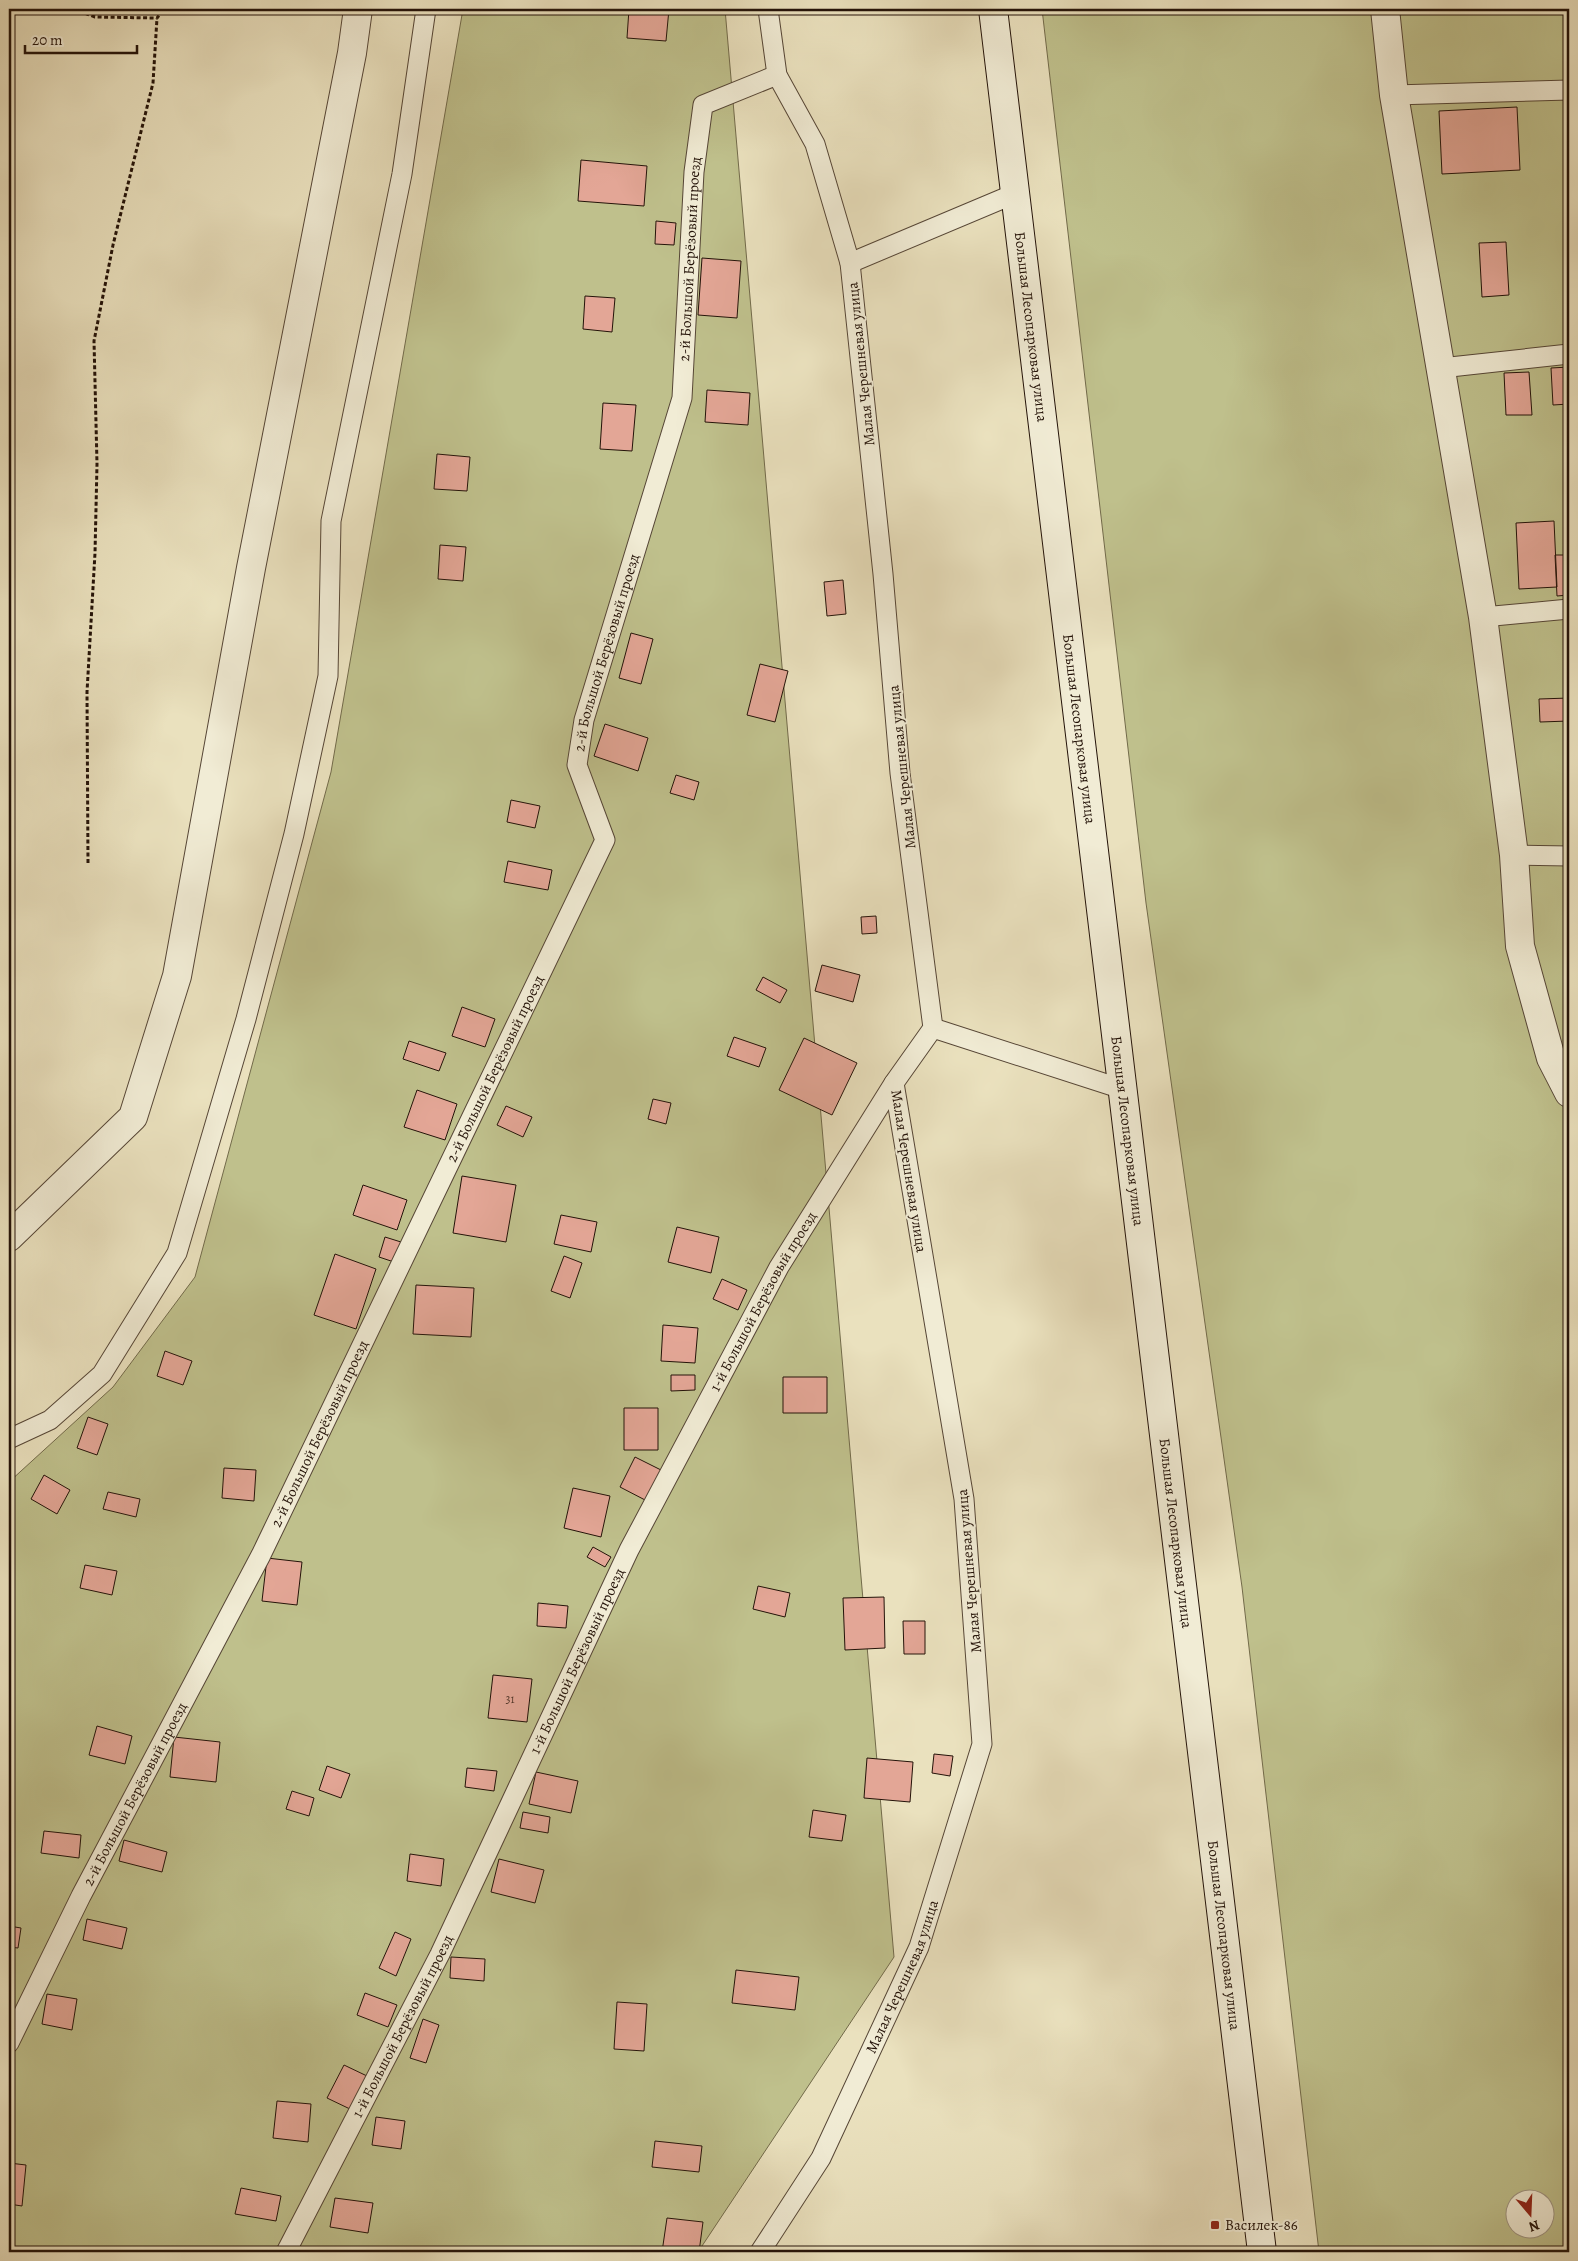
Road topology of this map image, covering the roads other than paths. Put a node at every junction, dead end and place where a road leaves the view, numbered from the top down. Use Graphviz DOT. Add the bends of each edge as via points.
graph roads {
  1 [pos="358,9"];
  2 [pos="426,9"];
  3 [pos="768,9"];
  4 [pos="993,9"];
  5 [pos="1386,9"];
  6 [pos="777,75"];
  7 [pos="1569,90"];
  8 [pos="1394,95"];
  9 [pos="1014,194"];
  10 [pos="850,263"];
  11 [pos="1569,354"];
  12 [pos="1441,368"];
  13 [pos="1569,609"];
  14 [pos="1483,617"];
  15 [pos="1514,855"];
  16 [pos="1569,856"];
  17 [pos="933,1028"];
  18 [pos="894,1083"];
  19 [pos="1122,1089"];
  20 [pos="1569,1093"];
  21 [pos="9,1237"];
  22 [pos="9,1439"];
  23 [pos="9,2043"];
  24 [pos="286,2252"];
  25 [pos="760,2252"];
  26 [pos="1262,2252"];
  1 -- 21 [label="street" via="177,976 134,1117"];
  2 -- 22 [label="lane" via="402,174 331,521 328,676 294,834 246,1020 177,1253 102,1374 50,1420"];
  3 -- 6 [label="lane, Малая Черешневая улица"];
  4 -- 9 [label="street, Большая Лесопарковая улица"];
  5 -- 8 [label="street"];
  6 -- 10 [label="lane, Малая Черешневая улица" via="815,144"];
  6 -- 23 [label="lane, 2-й Большой Берёзовый проезд" via="703,105 694,172 682,398 584,720 577,765 605,840 261,1555 81,1896"];
  7 -- 8 [label="lane"];
  8 -- 12 [label="street"];
  9 -- 10 [label="lane"];
  9 -- 19 [label="street, Большая Лесопарковая улица"];
  10 -- 17 [label="lane, Малая Черешневая улица" via="900,773"];
  11 -- 12 [label="lane"];
  12 -- 14 [label="street"];
  13 -- 14 [label="lane"];
  14 -- 15 [label="street"];
  15 -- 16 [label="lane"];
  15 -- 20 [label="street" via="1520,946 1551,1058"];
  17 -- 18 [label="lane, Малая Черешневая улица"];
  17 -- 19 [label="lane"];
  18 -- 24 [label="lane, 1-й Большой Берёзовый проезд" via="779,1267 629,1550 440,1954"];
  18 -- 25 [label="lane, Малая Черешневая улица" via="964,1498 982,1744 919,1947 821,2158"];
  19 -- 26 [label="street, Большая Лесопарковая улица"];
}
